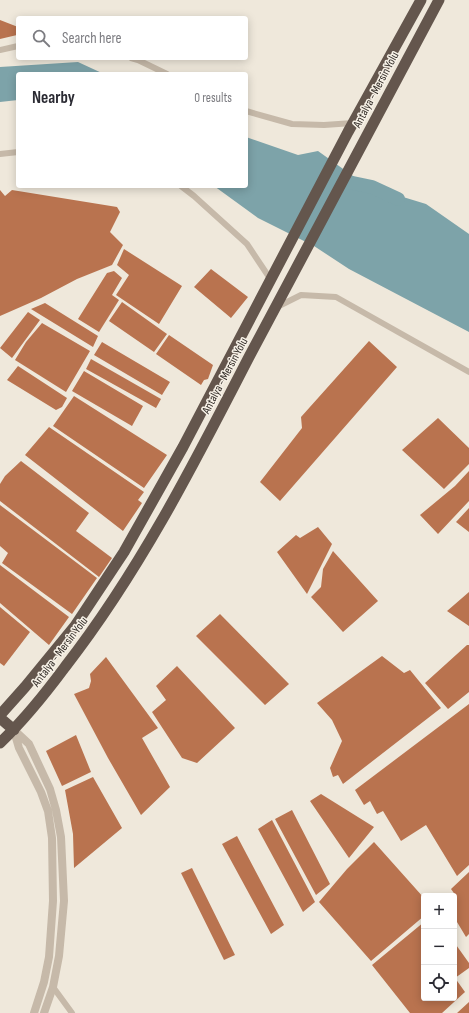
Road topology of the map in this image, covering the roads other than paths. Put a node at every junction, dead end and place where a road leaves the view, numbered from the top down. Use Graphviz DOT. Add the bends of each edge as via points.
graph roads {
  1 [pos="421,0"];
  2 [pos="439,0"];
  3 [pos="16,46"];
  4 [pos="0,50"];
  5 [pos="138,60"];
  6 [pos="163,72"];
  7 [pos="248,112"];
  8 [pos="350,128"];
  9 [pos="16,152"];
  10 [pos="0,154"];
  11 [pos="184,188"];
  12 [pos="273,276"];
  13 [pos="274,309"];
  14 [pos="469,372"];
  15 [pos="0,714"];
  16 [pos="0,718"];
  17 [pos="14,730"];
  18 [pos="0,743"];
  19 [pos="53,987"];
  20 [pos="34,1013"];
  21 [pos="44,1013"];
  22 [pos="72,1013"];
  1 -- 8 [label="highway, Antalya - Mersin Yolu"];
  2 -- 13 [label="highway, Antalya - Mersin Yolu"];
  3 -- 4 [label="street"];
  5 -- 6 [label="street"];
  7 -- 8 [label="street" via="292,124"];
  8 -- 12 [label="highway, Antalya - Mersin Yolu"];
  9 -- 10 [label="street"];
  11 -- 12 [label="street" via="247,244"];
  12 -- 15 [label="highway, Antalya - Mersin Yolu" via="183,447 124,552 75,626"];
  13 -- 14 [label="street" via="301,295 336,297"];
  13 -- 17 [label="highway, Antalya - Mersin Yolu" via="198,457 138,562 88,638"];
  16 -- 17 [label="highway"];
  17 -- 18 [label="highway, Antalya - Mersin Yolu"];
  17 -- 19 [label="street" via="29,744 50,789 61,837 64,901 59,956"];
  17 -- 20 [label="street" via="19,748 48,811 52,838 53,901 49,957"];
  19 -- 21 [label="street"];
  19 -- 22 [label="street"];
}
